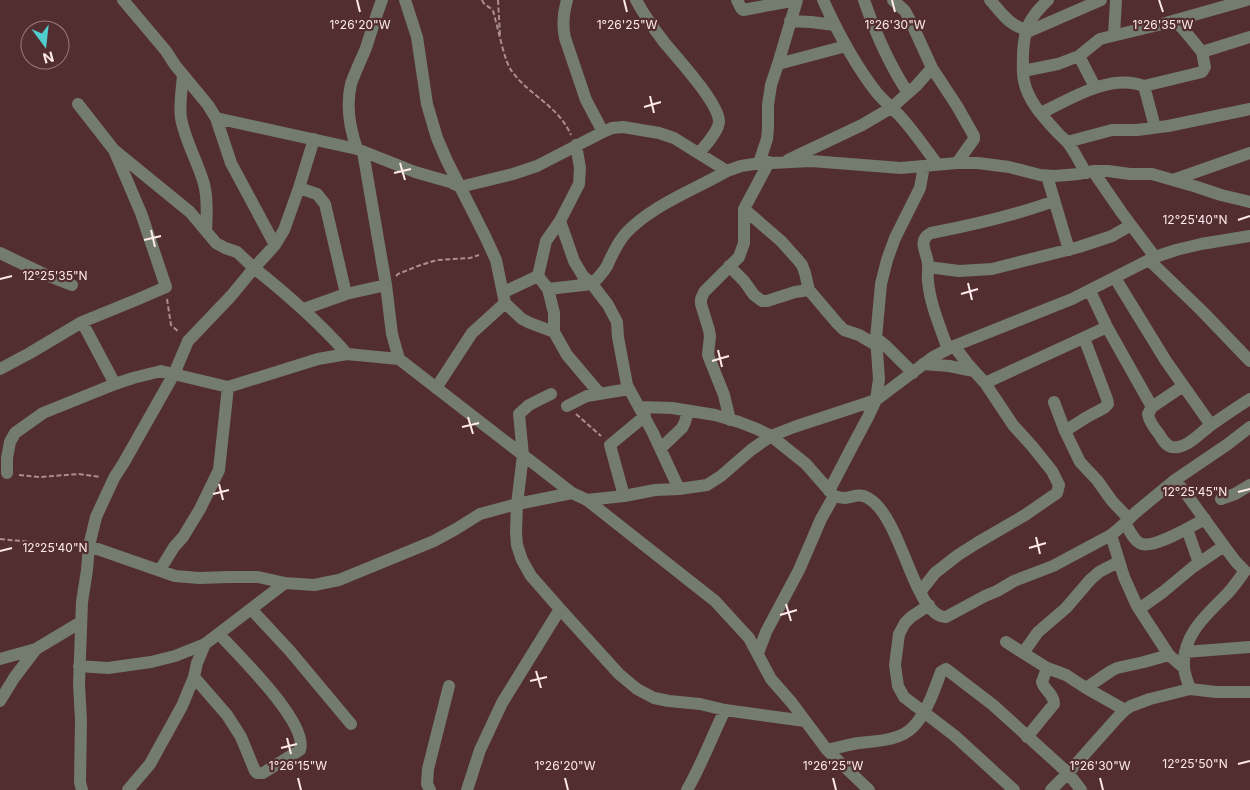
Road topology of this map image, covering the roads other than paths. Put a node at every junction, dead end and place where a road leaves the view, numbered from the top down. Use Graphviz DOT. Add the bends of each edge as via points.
graph roads {
  1 [pos="123,0"];
  2 [pos="382,0"];
  3 [pos="405,0"];
  4 [pos="567,0"];
  5 [pos="636,0"];
  6 [pos="737,0"];
  7 [pos="796,0"];
  8 [pos="864,0"];
  9 [pos="893,0"];
  10 [pos="990,0"];
  11 [pos="1048,0"];
  12 [pos="1101,0"];
  13 [pos="1116,0"];
  14 [pos="1247,0"];
  15 [pos="827,1"];
  16 [pos="790,21"];
  17 [pos="1174,21"];
  18 [pos="835,25"];
  19 [pos="1026,31"];
  20 [pos="1114,35"];
  21 [pos="1250,36"];
  22 [pos="846,46"];
  23 [pos="1202,52"];
  24 [pos="1079,56"];
  25 [pos="778,64"];
  26 [pos="932,68"];
  27 [pos="1023,71"];
  28 [pos="183,75"];
  29 [pos="1144,86"];
  30 [pos="1095,87"];
  31 [pos="908,93"];
  32 [pos="78,104"];
  33 [pos="891,108"];
  34 [pos="1250,109"];
  35 [pos="1041,113"];
  36 [pos="216,118"];
  37 [pos="1155,127"];
  38 [pos="603,132"];
  39 [pos="314,139"];
  40 [pos="1067,142"];
  41 [pos="576,145"];
  42 [pos="114,150"];
  43 [pos="360,151"];
  44 [pos="699,153"];
  45 [pos="1250,153"];
  46 [pos="783,162"];
  47 [pos="764,163"];
  48 [pos="957,163"];
  49 [pos="931,165"];
  50 [pos="727,171"];
  51 [pos="1089,172"];
  52 [pos="1047,176"];
  53 [pos="1173,180"];
  54 [pos="460,187"];
  55 [pos="299,188"];
  56 [pos="1054,202"];
  57 [pos="1250,202"];
  58 [pos="744,209"];
  59 [pos="560,221"];
  60 [pos="1132,225"];
  61 [pos="206,231"];
  62 [pos="1250,236"];
  63 [pos="275,245"];
  64 [pos="1069,250"];
  65 [pos="0,253"];
  66 [pos="1152,259"];
  67 [pos="729,266"];
  68 [pos="928,267"];
  69 [pos="254,268"];
  70 [pos="538,276"];
  71 [pos="1115,278"];
  72 [pos="592,284"];
  73 [pos="72,285"];
  74 [pos="386,285"];
  75 [pos="548,289"];
  76 [pos="809,290"];
  77 [pos="1090,291"];
  78 [pos="346,294"];
  79 [pos="504,297"];
  80 [pos="304,309"];
  81 [pos="82,322"];
  82 [pos="1107,328"];
  83 [pos="554,332"];
  84 [pos="1084,338"];
  85 [pos="876,341"];
  86 [pos="951,348"];
  87 [pos="347,354"];
  88 [pos="399,359"];
  89 [pos="1250,361"];
  90 [pos="918,368"];
  91 [pos="0,369"];
  92 [pos="974,371"];
  93 [pos="174,374"];
  94 [pos="985,383"];
  95 [pos="115,384"];
  96 [pos="1183,386"];
  97 [pos="228,387"];
  98 [pos="436,388"];
  99 [pos="629,388"];
  100 [pos="551,394"];
  101 [pos="600,394"];
  102 [pos="1250,399"];
  103 [pos="876,400"];
  104 [pos="1054,402"];
  105 [pos="566,406"];
  106 [pos="1152,407"];
  107 [pos="688,411"];
  108 [pos="643,412"];
  109 [pos="730,420"];
  110 [pos="1211,425"];
  111 [pos="1250,426"];
  112 [pos="1065,431"];
  113 [pos="771,436"];
  114 [pos="661,448"];
  115 [pos="523,455"];
  116 [pos="7,473"];
  117 [pos="1175,480"];
  118 [pos="1250,485"];
  119 [pos="680,489"];
  120 [pos="572,493"];
  121 [pos="832,494"];
  122 [pos="624,496"];
  123 [pos="1221,499"];
  124 [pos="588,500"];
  125 [pos="517,504"];
  126 [pos="1204,519"];
  127 [pos="1127,521"];
  128 [pos="1187,529"];
  129 [pos="1110,535"];
  130 [pos="89,546"];
  131 [pos="1224,546"];
  132 [pos="1118,562"];
  133 [pos="1199,563"];
  134 [pos="1248,568"];
  135 [pos="160,570"];
  136 [pos="285,583"];
  137 [pos="920,592"];
  138 [pos="928,605"];
  139 [pos="560,609"];
  140 [pos="1138,609"];
  141 [pos="252,610"];
  142 [pos="81,622"];
  143 [pos="219,634"];
  144 [pos="1006,642"];
  145 [pos="206,644"];
  146 [pos="1250,647"];
  147 [pos="36,649"];
  148 [pos="1185,652"];
  149 [pos="758,653"];
  150 [pos="1023,653"];
  151 [pos="1169,655"];
  152 [pos="0,659"];
  153 [pos="79,666"];
  154 [pos="1047,668"];
  155 [pos="1184,668"];
  156 [pos="194,678"];
  157 [pos="449,686"];
  158 [pos="1086,688"];
  159 [pos="1190,689"];
  160 [pos="1250,692"];
  161 [pos="0,701"];
  162 [pos="725,710"];
  163 [pos="1125,710"];
  164 [pos="924,712"];
  165 [pos="805,721"];
  166 [pos="351,724"];
  167 [pos="1027,737"];
  168 [pos="827,750"];
  169 [pos="1068,773"];
  170 [pos="690,785"];
  171 [pos="82,790"];
  172 [pos="128,790"];
  173 [pos="430,790"];
  174 [pos="467,790"];
  175 [pos="701,790"];
  176 [pos="869,790"];
  177 [pos="1014,790"];
  178 [pos="1051,790"];
  179 [pos="1081,790"];
  1 -- 28 [label="street"];
  2 -- 43 [label="street" via="351,85 351,130"];
  3 -- 54 [label="street" via="417,38 432,124"];
  4 -- 38 [label="street" via="563,16 565,38 586,100"];
  5 -- 44 [label="street" via="706,95 718,117 714,134"];
  6 -- 7 [label="street" via="743,10"];
  7 -- 16 [label="street"];
  8 -- 31 [label="street" via="895,73"];
  9 -- 26 [label="street" via="905,11"];
  10 -- 19 [label="street" via="1011,23"];
  11 -- 19 [label="street" via="1031,18"];
  12 -- 19 [label="street"];
  13 -- 20 [label="street"];
  14 -- 17 [label="street"];
  15 -- 18 [label="street"];
  16 -- 18 [label="street"];
  16 -- 25 [label="street"];
  17 -- 20 [label="street"];
  17 -- 23 [label="street"];
  18 -- 22 [label="street"];
  19 -- 27 [label="street"];
  20 -- 24 [label="street" via="1096,41"];
  21 -- 23 [label="street"];
  22 -- 25 [label="street"];
  22 -- 33 [label="street" via="877,94"];
  23 -- 29 [label="street" via="1206,67 1202,72"];
  24 -- 27 [label="street"];
  24 -- 30 [label="street"];
  25 -- 47 [label="street" via="769,94"];
  26 -- 31 [label="street"];
  26 -- 48 [label="street" via="974,136"];
  27 -- 35 [label="street" via="1028,93"];
  28 -- 36 [label="street"];
  28 -- 61 [label="street" via="180,107 187,139 204,186"];
  29 -- 30 [label="street" via="1132,82"];
  29 -- 37 [label="street"];
  30 -- 35 [label="street"];
  31 -- 33 [label="street"];
  32 -- 42 [label="street"];
  33 -- 46 [label="street"];
  33 -- 49 [label="street" via="911,129"];
  34 -- 37 [label="street"];
  35 -- 40 [label="street"];
  36 -- 39 [label="street"];
  36 -- 63 [label="street" via="231,163"];
  37 -- 40 [label="street" via="1112,130"];
  38 -- 41 [label="street"];
  38 -- 44 [label="street" via="624,126 659,133"];
  39 -- 43 [label="street"];
  39 -- 55 [label="street"];
  40 -- 51 [label="street"];
  41 -- 54 [label="street" via="536,166"];
  41 -- 59 [label="street" via="580,180"];
  42 -- 61 [label="street" via="190,212"];
  42 -- 81 [label="street" via="142,212 166,287"];
  43 -- 54 [label="street"];
  43 -- 74 [label="street"];
  44 -- 50 [label="street"];
  45 -- 53 [label="street"];
  46 -- 47 [label="street"];
  46 -- 49 [label="street" via="901,168"];
  47 -- 50 [label="street"];
  47 -- 58 [label="street"];
  48 -- 49 [label="street"];
  48 -- 52 [label="street" via="994,164"];
  49 -- 85 [label="street" via="887,260 881,284"];
  50 -- 72 [label="street" via="657,209 633,226"];
  51 -- 52 [label="street"];
  51 -- 53 [label="street" via="1152,174"];
  51 -- 60 [label="street"];
  52 -- 56 [label="street"];
  53 -- 57 [label="street"];
  54 -- 79 [label="street" via="496,260"];
  55 -- 63 [label="street"];
  55 -- 78 [label="street" via="317,194 325,204"];
  56 -- 64 [label="street"];
  56 -- 68 [label="street" via="977,224 929,233 923,243"];
  58 -- 67 [label="street" via="744,243 739,257"];
  58 -- 76 [label="street" via="798,260"];
  59 -- 70 [label="street" via="546,241"];
  59 -- 72 [label="street" via="574,261"];
  60 -- 64 [label="street" via="1112,236"];
  60 -- 66 [label="street"];
  61 -- 69 [label="street" via="216,243 237,252"];
  62 -- 66 [label="street" via="1201,244"];
  63 -- 69 [label="street"];
  64 -- 68 [label="street" via="979,270"];
  65 -- 73 [label="street"];
  66 -- 71 [label="street"];
  66 -- 89 [label="street"];
  67 -- 76 [label="street" via="762,301"];
  67 -- 109 [label="street" via="704,292 701,304 709,333 708,355"];
  68 -- 86 [label="street" via="933,307"];
  69 -- 80 [label="street"];
  69 -- 93 [label="street" via="188,341"];
  70 -- 75 [label="street"];
  70 -- 79 [label="street"];
  71 -- 77 [label="street"];
  71 -- 96 [label="street"];
  72 -- 75 [label="street"];
  72 -- 99 [label="street" via="617,322"];
  74 -- 78 [label="street"];
  74 -- 88 [label="street" via="392,334"];
  75 -- 83 [label="street" via="554,313"];
  76 -- 85 [label="street" via="844,330"];
  77 -- 82 [label="street"];
  77 -- 86 [label="street"];
  78 -- 80 [label="street"];
  79 -- 83 [label="street" via="522,319"];
  79 -- 98 [label="street" via="472,333"];
  80 -- 87 [label="street"];
  81 -- 91 [label="street"];
  81 -- 95 [label="street"];
  82 -- 84 [label="street"];
  82 -- 106 [label="street"];
  83 -- 101 [label="street" via="567,355"];
  84 -- 94 [label="street"];
  84 -- 112 [label="street" via="1108,404"];
  85 -- 90 [label="street"];
  85 -- 103 [label="street" via="879,379"];
  86 -- 90 [label="street"];
  86 -- 92 [label="street"];
  87 -- 88 [label="street"];
  87 -- 97 [label="street"];
  88 -- 98 [label="street"];
  90 -- 92 [label="street" via="949,366"];
  90 -- 103 [label="street"];
  92 -- 94 [label="street"];
  93 -- 95 [label="street" via="161,371"];
  93 -- 97 [label="street"];
  93 -- 130 [label="street" via="114,478 96,517"];
  94 -- 137 [label="street" via="1013,426 1052,471 1058,481 1058,491 945,565"];
  95 -- 116 [label="street" via="43,413 15,433 10,442"];
  96 -- 106 [label="street"];
  96 -- 110 [label="street"];
  97 -- 135 [label="street" via="219,470 200,509"];
  98 -- 115 [label="street"];
  99 -- 101 [label="street"];
  99 -- 108 [label="street"];
  100 -- 115 [label="street" via="519,414"];
  101 -- 105 [label="street"];
  102 -- 110 [label="street"];
  103 -- 113 [label="street"];
  103 -- 121 [label="street"];
  104 -- 112 [label="street"];
  106 -- 110 [label="street" via="1148,412 1149,418 1170,447 1184,445"];
  107 -- 108 [label="street" via="672,408"];
  107 -- 109 [label="street"];
  107 -- 114 [label="street" via="682,428"];
  108 -- 114 [label="street"];
  108 -- 122 [label="street" via="610,444"];
  109 -- 113 [label="street"];
  111 -- 117 [label="street"];
  112 -- 127 [label="street" via="1080,462"];
  113 -- 119 [label="street" via="712,482"];
  113 -- 121 [label="street" via="806,464"];
  114 -- 119 [label="street"];
  115 -- 120 [label="street"];
  115 -- 125 [label="street"];
  117 -- 126 [label="street"];
  117 -- 127 [label="street"];
  118 -- 123 [label="street"];
  119 -- 122 [label="street"];
  120 -- 124 [label="street"];
  120 -- 125 [label="street"];
  121 -- 137 [label="street" via="844,498 862,496 877,505 898,541"];
  121 -- 149 [label="street"];
  122 -- 124 [label="street"];
  124 -- 149 [label="street" via="715,602 749,638"];
  125 -- 136 [label="street" via="480,514 434,541 339,580 314,585"];
  125 -- 139 [label="street" via="517,545 522,560 531,576"];
  126 -- 128 [label="street"];
  126 -- 131 [label="street"];
  127 -- 128 [label="street" via="1135,539 1142,544"];
  127 -- 129 [label="street"];
  128 -- 133 [label="street"];
  129 -- 132 [label="street"];
  129 -- 138 [label="street" via="946,617"];
  130 -- 135 [label="street"];
  130 -- 142 [label="street"];
  131 -- 133 [label="street"];
  131 -- 134 [label="street" via="1236,562"];
  132 -- 140 [label="street"];
  132 -- 150 [label="street" via="1090,580 1066,608 1038,632"];
  133 -- 140 [label="street"];
  134 -- 148 [label="street" via="1192,633"];
  135 -- 136 [label="street" via="175,576 258,577"];
  136 -- 141 [label="street"];
  137 -- 138 [label="street"];
  138 -- 164 [label="street" via="911,617 902,629 895,665 901,692"];
  139 -- 162 [label="street" via="619,674 637,689 669,702"];
  139 -- 174 [label="street" via="502,704 480,750"];
  140 -- 151 [label="street"];
  141 -- 143 [label="street"];
  141 -- 166 [label="street"];
  142 -- 147 [label="street"];
  142 -- 153 [label="street"];
  143 -- 145 [label="street"];
  143 -- 156 [label="street" via="281,703 299,733 300,750 263,773 254,771 241,737 227,715"];
  144 -- 150 [label="street"];
  145 -- 153 [label="street" via="151,662 108,668"];
  145 -- 156 [label="street"];
  146 -- 148 [label="street"];
  147 -- 152 [label="street"];
  147 -- 161 [label="street"];
  148 -- 155 [label="street"];
  149 -- 165 [label="street" via="771,679"];
  150 -- 154 [label="street"];
  151 -- 155 [label="street"];
  151 -- 158 [label="street" via="1115,669"];
  153 -- 171 [label="street"];
  154 -- 158 [label="street"];
  154 -- 167 [label="street" via="1042,682 1055,703"];
  155 -- 159 [label="street"];
  156 -- 172 [label="street" via="150,764"];
  157 -- 173 [label="street" via="428,769"];
  158 -- 163 [label="street"];
  159 -- 160 [label="street"];
  159 -- 163 [label="street" via="1150,699"];
  162 -- 165 [label="street"];
  162 -- 170 [label="street"];
  163 -- 169 [label="street"];
  164 -- 167 [label="street" via="946,669 993,705"];
  164 -- 168 [label="street" via="914,727 904,734"];
  164 -- 177 [label="street"];
  165 -- 168 [label="street"];
  167 -- 169 [label="street"];
  168 -- 176 [label="street"];
  169 -- 178 [label="street"];
  169 -- 179 [label="street"];
  170 -- 175 [label="street"];
}
